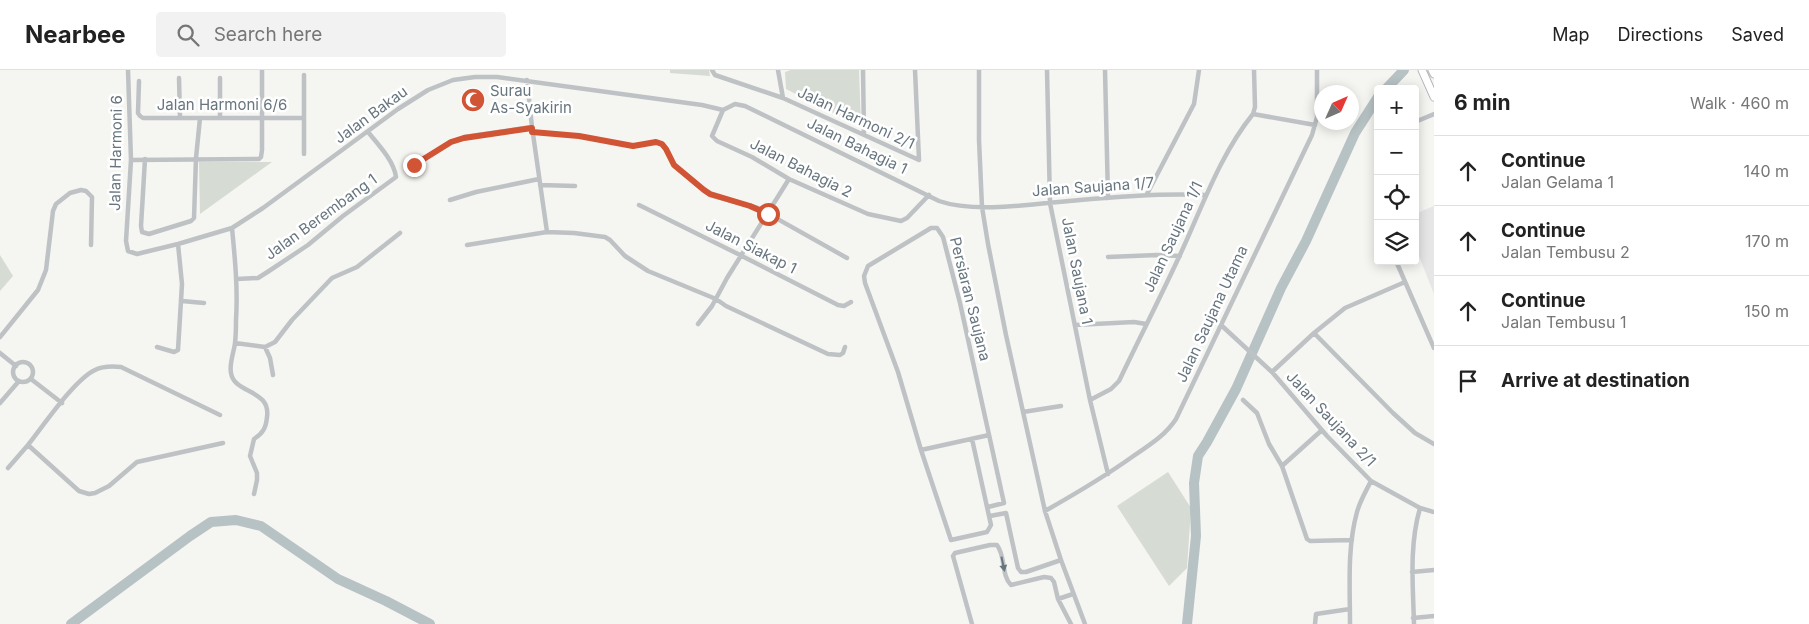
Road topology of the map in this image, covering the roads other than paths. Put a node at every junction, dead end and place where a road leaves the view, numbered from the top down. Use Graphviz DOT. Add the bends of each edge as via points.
graph roads {
  1 [pos="128,70"];
  2 [pos="262,70"];
  3 [pos="712,70"];
  4 [pos="724,70"];
  5 [pos="779,70"];
  6 [pos="863,70"];
  7 [pos="915,70"];
  8 [pos="978,70"];
  9 [pos="1047,70"];
  10 [pos="1105,70"];
  11 [pos="1199,70"];
  12 [pos="1254,70"];
  13 [pos="1317,70"];
  14 [pos="1422,70"];
  15 [pos="1432,70"];
  16 [pos="1434,74"];
  17 [pos="304,75"];
  18 [pos="725,77"];
  19 [pos="179,78"];
  20 [pos="220,78"];
  21 [pos="527,80"];
  22 [pos="139,81"];
  23 [pos="1317,85"];
  24 [pos="1434,97"];
  25 [pos="783,98"];
  26 [pos="723,110"];
  27 [pos="1253,114"];
  28 [pos="1434,114"];
  29 [pos="180,117"];
  30 [pos="200,118"];
  31 [pos="220,118"];
  32 [pos="262,118"];
  33 [pos="304,118"];
  34 [pos="1419,120"];
  35 [pos="1314,125"];
  36 [pos="1314,128"];
  37 [pos="530,129"];
  38 [pos="370,131"];
  39 [pos="864,135"];
  40 [pos="304,154"];
  41 [pos="196,158"];
  42 [pos="131,160"];
  43 [pos="145,160"];
  44 [pos="414,165"];
  45 [pos="537,179"];
  46 [pos="789,179"];
  47 [pos="540,185"];
  48 [pos="575,186"];
  49 [pos="1147,194"];
  50 [pos="929,195"];
  51 [pos="1206,195"];
  52 [pos="1108,198"];
  53 [pos="450,200"];
  54 [pos="1050,203"];
  55 [pos="639,205"];
  56 [pos="982,207"];
  57 [pos="768,214"];
  58 [pos="232,228"];
  59 [pos="543,232"];
  60 [pos="400,233"];
  61 [pos="126,237"];
  62 [pos="178,244"];
  63 [pos="91,245"];
  64 [pos="467,245"];
  65 [pos="742,255"];
  66 [pos="1180,256"];
  67 [pos="1108,257"];
  68 [pos="847,258"];
  69 [pos="1398,265"];
  70 [pos="237,279"];
  71 [pos="1405,282"];
  72 [pos="711,297"];
  73 [pos="182,301"];
  74 [pos="851,302"];
  75 [pos="204,303"];
  76 [pos="698,324"];
  77 [pos="1146,324"];
  78 [pos="1075,325"];
  79 [pos="1221,325"];
  80 [pos="1314,333"];
  81 [pos="0,337"];
  82 [pos="235,344"];
  83 [pos="157,347"];
  84 [pos="264,347"];
  85 [pos="846,347"];
  86 [pos="1434,348"];
  87 [pos="0,353"];
  88 [pos="16,366"];
  89 [pos="1272,372"];
  90 [pos="273,375"];
  91 [pos="31,379"];
  92 [pos="19,381"];
  93 [pos="1094,398"];
  94 [pos="1243,400"];
  95 [pos="0,403"];
  96 [pos="62,403"];
  97 [pos="1061,406"];
  98 [pos="1023,412"];
  99 [pos="220,415"];
  100 [pos="1322,430"];
  101 [pos="989,435"];
  102 [pos="972,439"];
  103 [pos="224,443"];
  104 [pos="1434,444"];
  105 [pos="28,445"];
  106 [pos="921,450"];
  107 [pos="1282,466"];
  108 [pos="8,468"];
  109 [pos="1107,470"];
  110 [pos="1371,481"];
  111 [pos="254,494"];
  112 [pos="988,507"];
  113 [pos="1420,508"];
  114 [pos="1045,511"];
  115 [pos="1434,512"];
  116 [pos="990,516"];
  117 [pos="1352,540"];
  118 [pos="1061,560"];
  119 [pos="1434,570"];
  120 [pos="1412,572"];
  121 [pos="1073,594"];
  122 [pos="1058,600"];
  123 [pos="1350,610"];
  124 [pos="1434,616"];
  125 [pos="1413,621"];
  126 [pos="972,624"];
  127 [pos="1071,624"];
  128 [pos="1085,624"];
  129 [pos="1315,624"];
  130 [pos="1350,624"];
  1 -- 42 [label="street, Jalan Harmoni 6"];
  2 -- 32 [label="street"];
  3 -- 18 [label="street, Jalan Harmoni 2/1" via="715,75"];
  4 -- 18 [label="street"];
  5 -- 25 [label="street"];
  6 -- 39 [label="street"];
  7 -- 39 [label="street, Jalan Harmoni 2/1" via="919,160"];
  8 -- 56 [label="street, Persiaran Saujana"];
  9 -- 54 [label="street, Jalan Saujana 1"];
  10 -- 52 [label="street"];
  11 -- 49 [label="street" via="1194,104"];
  12 -- 27 [label="street, Jalan Saujana 1/1"];
  13 -- 23 [label="street, Jalan Saujana Utama"];
  14 -- 24 [label="main road"];
  15 -- 16 [label="main road"];
  17 -- 33 [label="street"];
  18 -- 25 [label="street, Jalan Harmoni 2/1"];
  19 -- 29 [label="street"];
  20 -- 31 [label="street"];
  21 -- 26 [label="street, Jalan Bakau"];
  21 -- 37 [label="street"];
  21 -- 38 [label="street, Jalan Bakau" via="496,77 453,80 428,90"];
  22 -- 29 [label="street, Jalan Harmoni 6/6" via="140,116"];
  25 -- 39 [label="street, Jalan Harmoni 2/1"];
  26 -- 46 [label="street, Jalan Bahagia 2" via="712,136"];
  26 -- 50 [label="street, Jalan Bahagia 1" via="735,104 744,106"];
  27 -- 35 [label="street"];
  27 -- 51 [label="street, Jalan Saujana 1/1"];
  28 -- 34 [label="street"];
  29 -- 30 [label="street, Jalan Harmoni 6/6"];
  30 -- 31 [label="street, Jalan Harmoni 6/6"];
  30 -- 41 [label="street"];
  31 -- 32 [label="street, Jalan Harmoni 6/6"];
  32 -- 33 [label="street, Jalan Harmoni 6/6"];
  32 -- 41 [label="street" via="261,157 255,160"];
  33 -- 40 [label="street"];
  36 -- 79 [label="street, Jalan Saujana Utama"];
  37 -- 44 [label="street" via="451,142"];
  37 -- 45 [label="street"];
  37 -- 57 [label="street" via="633,146 662,144 674,165 710,194"];
  38 -- 58 [label="street, Jalan Bakau"];
  38 -- 70 [label="street, Jalan Berembang 1" via="396,177 269,271 258,278"];
  41 -- 43 [label="street"];
  41 -- 43 [label="street" via="194,218 148,234 142,232 141,218"];
  42 -- 43 [label="street"];
  42 -- 61 [label="street, Jalan Harmoni 6"];
  45 -- 47 [label="street"];
  45 -- 53 [label="street"];
  46 -- 50 [label="street, Jalan Bahagia 2" via="868,214 899,221 907,218"];
  46 -- 57 [label="street"];
  47 -- 48 [label="street"];
  47 -- 59 [label="street"];
  49 -- 51 [label="street, Jalan Saujana 1/7"];
  49 -- 52 [label="street, Jalan Saujana 1/7"];
  50 -- 56 [label="street, Jalan Bahagia 1" via="952,205"];
  51 -- 66 [label="street, Jalan Saujana 1/1"];
  52 -- 54 [label="street, Jalan Saujana 1/7"];
  54 -- 56 [label="street, Jalan Saujana 1/7"];
  54 -- 78 [label="street, Jalan Saujana 1"];
  55 -- 65 [label="street, Jalan Siakap 1"];
  56 -- 98 [label="street, Persiaran Saujana"];
  57 -- 65 [label="street"];
  57 -- 68 [label="street"];
  58 -- 62 [label="street, Jalan Bakau"];
  58 -- 70 [label="street"];
  59 -- 64 [label="street"];
  59 -- 72 [label="street" via="605,237 648,271"];
  60 -- 84 [label="street" via="357,267 332,278 275,342"];
  61 -- 62 [label="street, Jalan Bakau" via="128,251 137,254"];
  62 -- 73 [label="street"];
  63 -- 81 [label="street" via="92,197 82,190 70,193 53,210 46,270 38,290"];
  65 -- 72 [label="street"];
  65 -- 74 [label="street, Jalan Siakap 1" via="838,306"];
  66 -- 67 [label="street"];
  66 -- 77 [label="street, Jalan Saujana 1/1"];
  69 -- 71 [label="street"];
  70 -- 82 [label="street"];
  71 -- 80 [label="street" via="1348,306"];
  71 -- 86 [label="street"];
  72 -- 76 [label="street"];
  72 -- 85 [label="street" via="828,354 840,355"];
  73 -- 75 [label="street"];
  73 -- 83 [label="street" via="178,350 174,352"];
  77 -- 78 [label="street"];
  77 -- 93 [label="street, Jalan Saujana 1/1" via="1119,381"];
  78 -- 93 [label="street, Jalan Saujana 1"];
  79 -- 89 [label="street, Jalan Saujana 2/1"];
  79 -- 109 [label="street, Jalan Saujana Utama" via="1170,427 1160,437"];
  80 -- 89 [label="street"];
  80 -- 104 [label="street" via="1393,413 1415,433"];
  82 -- 84 [label="street"];
  82 -- 111 [label="street" via="231,374 241,386 262,399 268,410 264,431 254,438 251,450 257,473"];
  84 -- 90 [label="street"];
  87 -- 88 [label="street"];
  88 -- 91 [label="street" via="21,363 30,365 33,370"];
  88 -- 92 [label="street" via="14,373"];
  89 -- 100 [label="street, Jalan Saujana 2/1"];
  91 -- 92 [label="street"];
  91 -- 96 [label="street"];
  92 -- 95 [label="street"];
  93 -- 109 [label="street, Jalan Saujana 1"];
  94 -- 107 [label="street" via="1256,413"];
  96 -- 99 [label="street" via="83,377 96,369 110,366 121,367"];
  96 -- 105 [label="street"];
  97 -- 98 [label="street"];
  98 -- 114 [label="street, Persiaran Saujana"];
  100 -- 107 [label="street"];
  100 -- 110 [label="street, Jalan Saujana 2/1"];
  101 -- 102 [label="street"];
  101 -- 106 [label="street, Persiaran Saujana" via="943,238 937,228 931,228 868,266 864,276"];
  101 -- 112 [label="street, Persiaran Saujana" via="1004,503"];
  102 -- 106 [label="street"];
  102 -- 112 [label="street"];
  103 -- 105 [label="street" via="137,462 109,486 89,494 79,491"];
  105 -- 108 [label="street"];
  106 -- 116 [label="street, Persiaran Saujana" via="951,540 987,532 992,525"];
  107 -- 117 [label="street" via="1307,540"];
  109 -- 114 [label="street, Jalan Saujana Utama"];
  110 -- 113 [label="street, Jalan Saujana 2/1"];
  110 -- 117 [label="street" via="1357,511"];
  112 -- 116 [label="street"];
  113 -- 115 [label="street, Jalan Saujana 2/1"];
  113 -- 120 [label="street" via="1414,528"];
  114 -- 118 [label="street, Persiaran Saujana"];
  116 -- 118 [label="street" via="1006,513 1021,572"];
  117 -- 123 [label="street"];
  118 -- 121 [label="street, Persiaran Saujana"];
  119 -- 120 [label="street"];
  120 -- 125 [label="street"];
  121 -- 122 [label="street"];
  121 -- 128 [label="street, Persiaran Saujana"];
  126 -- 122 [label="street, one-way" via="953,556 955,552 997,545 1011,585 1048,577 1054,582"];
  122 -- 127 [label="street"];
  123 -- 129 [label="street" via="1316,614"];
  123 -- 130 [label="street"];
  124 -- 125 [label="street"];
}
